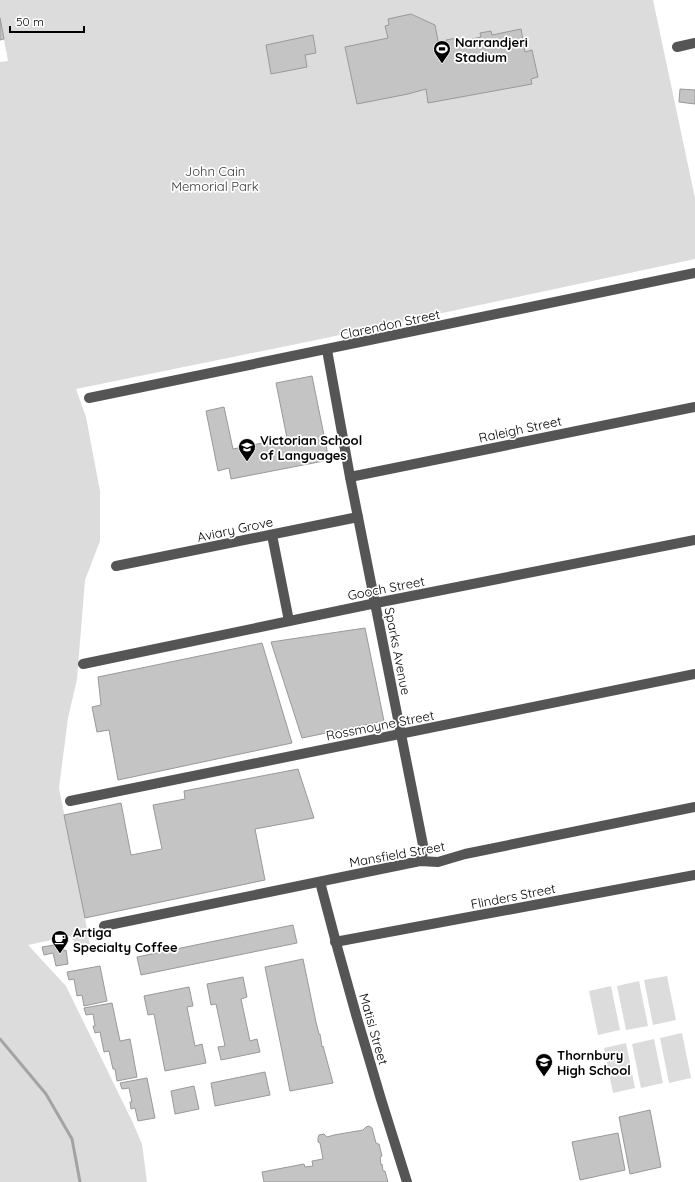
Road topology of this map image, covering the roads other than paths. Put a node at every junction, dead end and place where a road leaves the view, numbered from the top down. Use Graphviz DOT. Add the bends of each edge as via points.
graph roads {
  1 [pos="695,43"];
  2 [pos="677,47"];
  3 [pos="695,273"];
  4 [pos="327,350"];
  5 [pos="89,398"];
  6 [pos="695,407"];
  7 [pos="350,477"];
  8 [pos="358,517"];
  9 [pos="272,535"];
  10 [pos="695,540"];
  11 [pos="116,566"];
  12 [pos="376,604"];
  13 [pos="289,621"];
  14 [pos="83,664"];
  15 [pos="695,674"];
  16 [pos="402,734"];
  17 [pos="70,801"];
  18 [pos="695,807"];
  19 [pos="420,862"];
  20 [pos="695,874"];
  21 [pos="320,882"];
  22 [pos="104,926"];
  23 [pos="335,942"];
  24 [pos="407,1182"];
  1 -- 2 [label="street"];
  3 -- 4 [label="street, Clarendon Street"];
  4 -- 5 [label="street, Clarendon Street"];
  4 -- 7 [label="street, Sparks Avenue"];
  6 -- 7 [label="street, Raleigh Street"];
  7 -- 8 [label="street, Sparks Avenue"];
  8 -- 9 [label="street, Aviary Grove"];
  8 -- 12 [label="street, Sparks Avenue"];
  9 -- 11 [label="street, Aviary Grove"];
  9 -- 13 [label="street"];
  10 -- 12 [label="street, Gooch Street"];
  12 -- 13 [label="street, Gooch Street"];
  12 -- 16 [label="street, Sparks Avenue"];
  13 -- 14 [label="street, Gooch Street"];
  15 -- 16 [label="street, Rossmoyne Street"];
  16 -- 17 [label="street, Rossmoyne Street"];
  16 -- 19 [label="street, Sparks Avenue" via="424,850"];
  18 -- 19 [label="street, Mansfield Street" via="465,854 438,862"];
  19 -- 21 [label="street, Mansfield Street"];
  20 -- 23 [label="street, Flinders Street"];
  21 -- 22 [label="street, Mansfield Street"];
  21 -- 23 [label="street, Matisi Street"];
  23 -- 24 [label="street, Matisi Street"];
}
